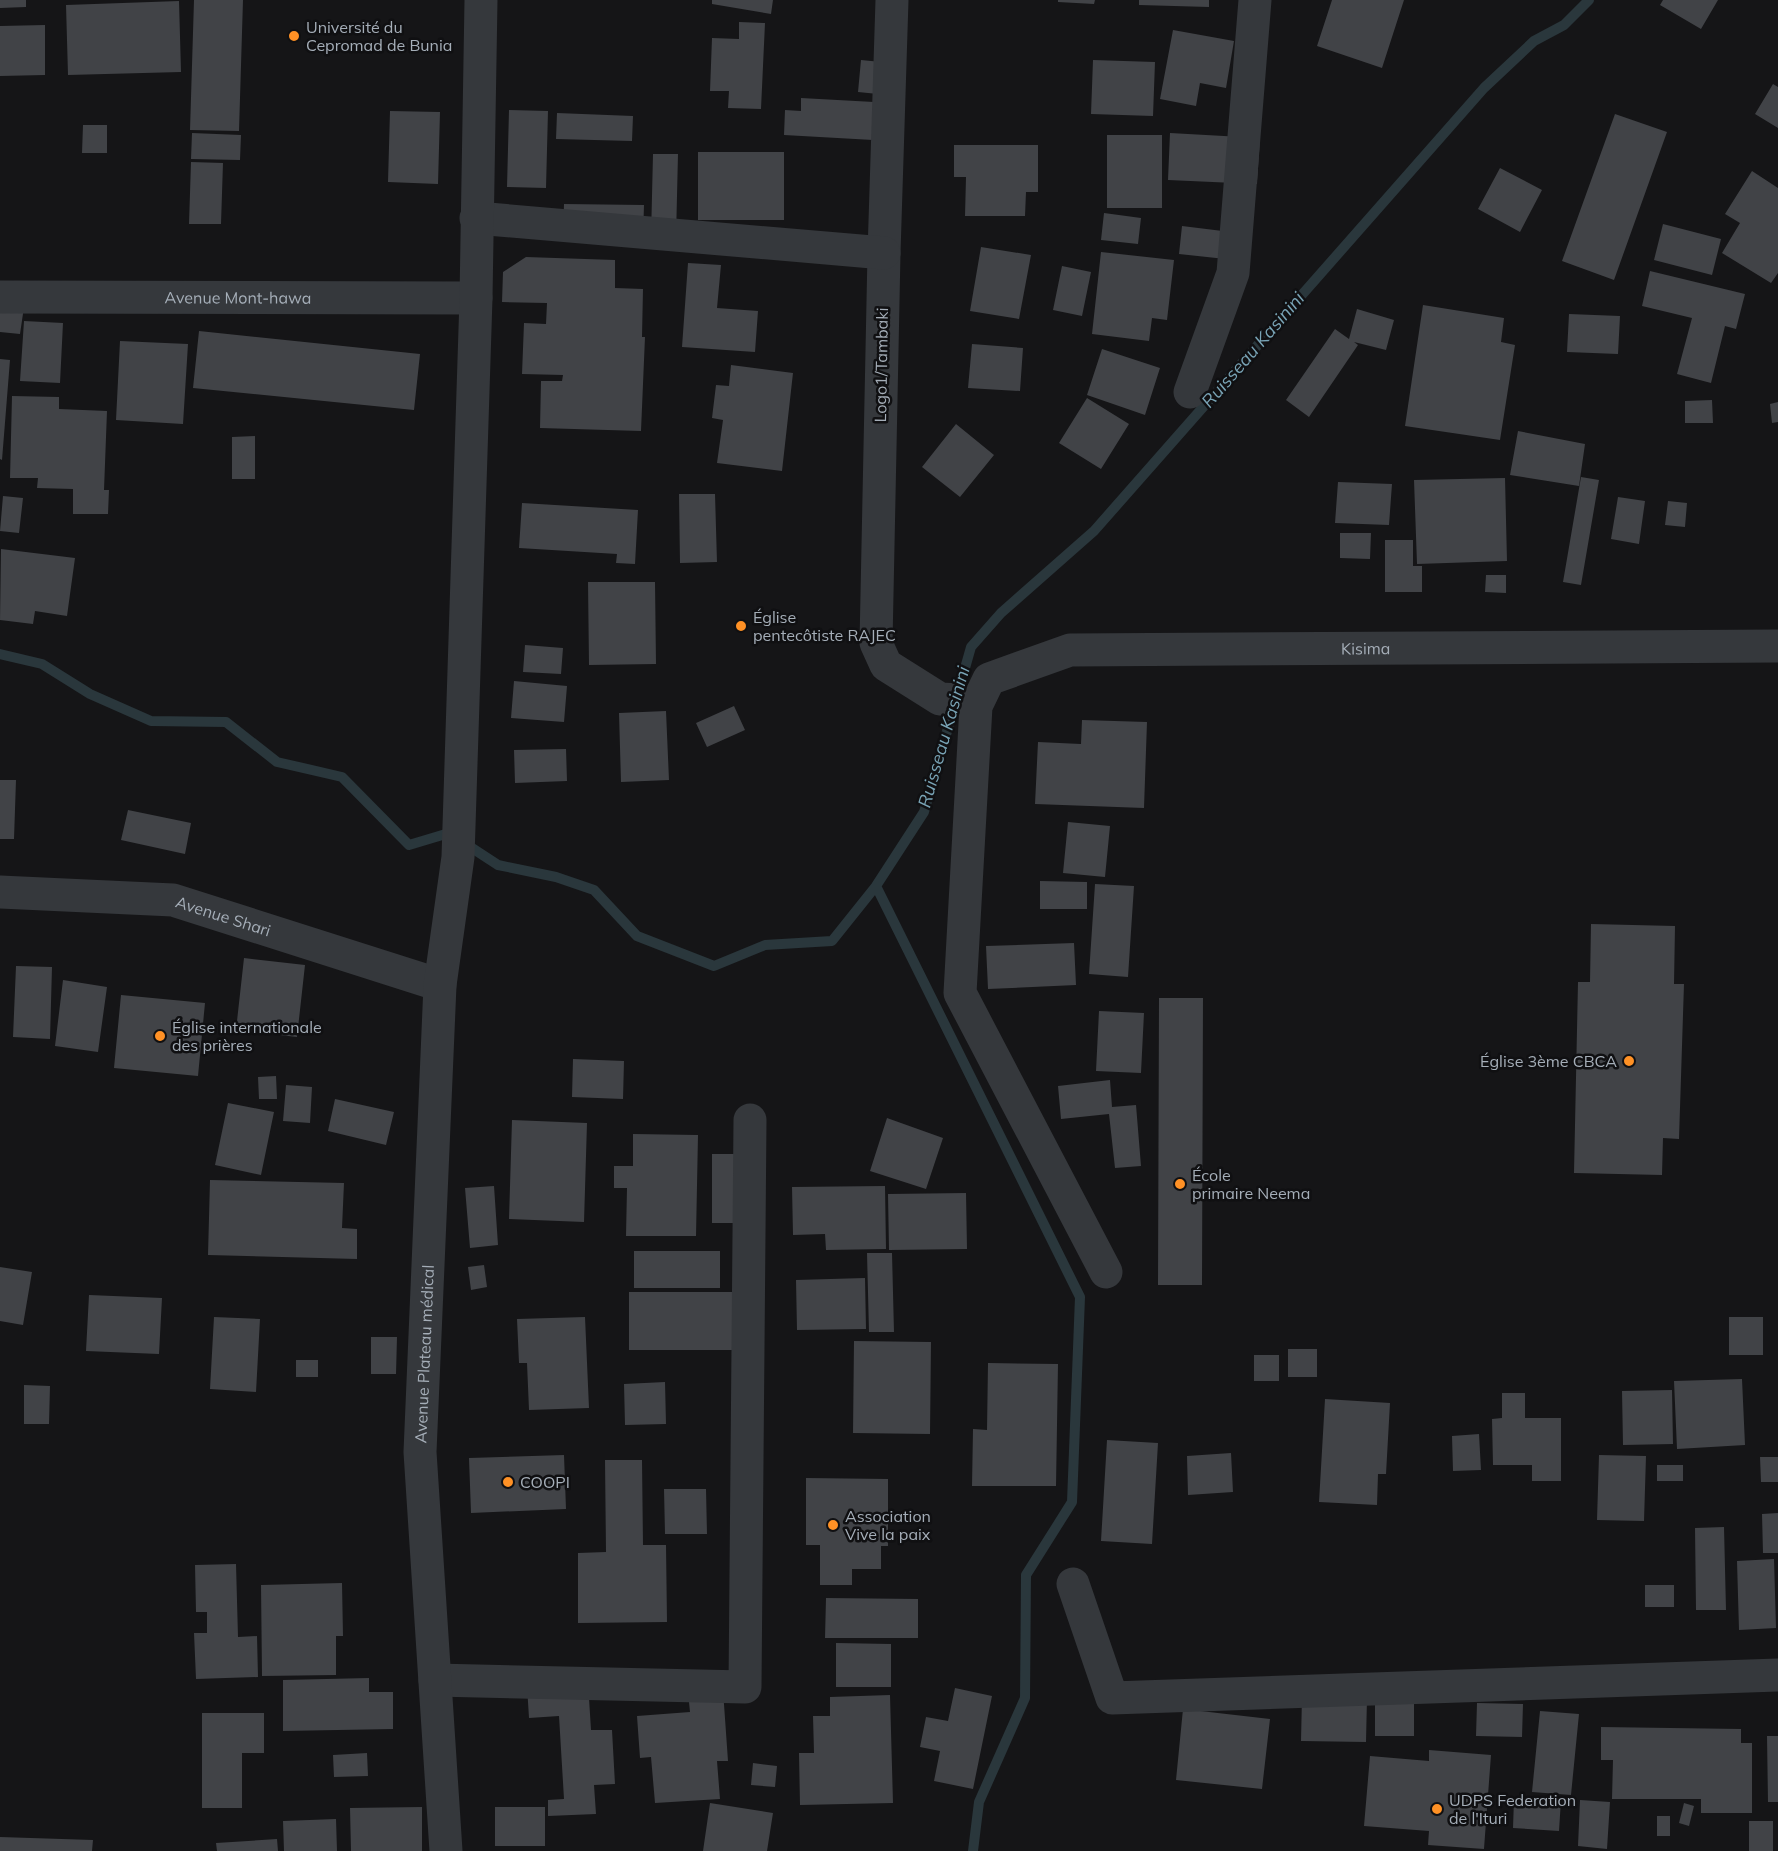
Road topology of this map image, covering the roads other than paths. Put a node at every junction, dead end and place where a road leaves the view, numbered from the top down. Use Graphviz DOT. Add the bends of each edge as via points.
graph roads {
  1 [pos="481,0"];
  2 [pos="892,0"];
  3 [pos="1255,0"];
  4 [pos="476,218"];
  5 [pos="884,253"];
  6 [pos="0,297"];
  7 [pos="476,298"];
  8 [pos="1190,393"];
  9 [pos="1778,646"];
  10 [pos="959,701"];
  11 [pos="0,892"];
  12 [pos="440,985"];
  13 [pos="750,1120"];
  14 [pos="1106,1272"];
  15 [pos="1073,1584"];
  16 [pos="1778,1675"];
  17 [pos="435,1680"];
  18 [pos="446,1851"];
  1 -- 4 [label="street, Avenue Plateau médical"];
  2 -- 5 [label="street, Logo1/Tambaki"];
  3 -- 8 [label="street" via="1233,273"];
  4 -- 5 [label="street"];
  4 -- 7 [label="street, Avenue Plateau médical"];
  5 -- 10 [label="street, Logo1/Tambaki" via="876,643 886,665"];
  6 -- 7 [label="street, Avenue Mont-hawa"];
  7 -- 12 [label="street, Avenue Plateau médical" via="458,857"];
  9 -- 10 [label="street, Kisima" via="1070,650 989,679"];
  10 -- 14 [label="street" via="960,993"];
  11 -- 12 [label="street, Avenue Shari" via="173,900"];
  12 -- 17 [label="street, Avenue Plateau médical" via="420,1452"];
  13 -- 17 [label="street" via="745,1687"];
  15 -- 16 [label="street" via="1112,1698"];
  17 -- 18 [label="street, Avenue Plateau médical"];
}
